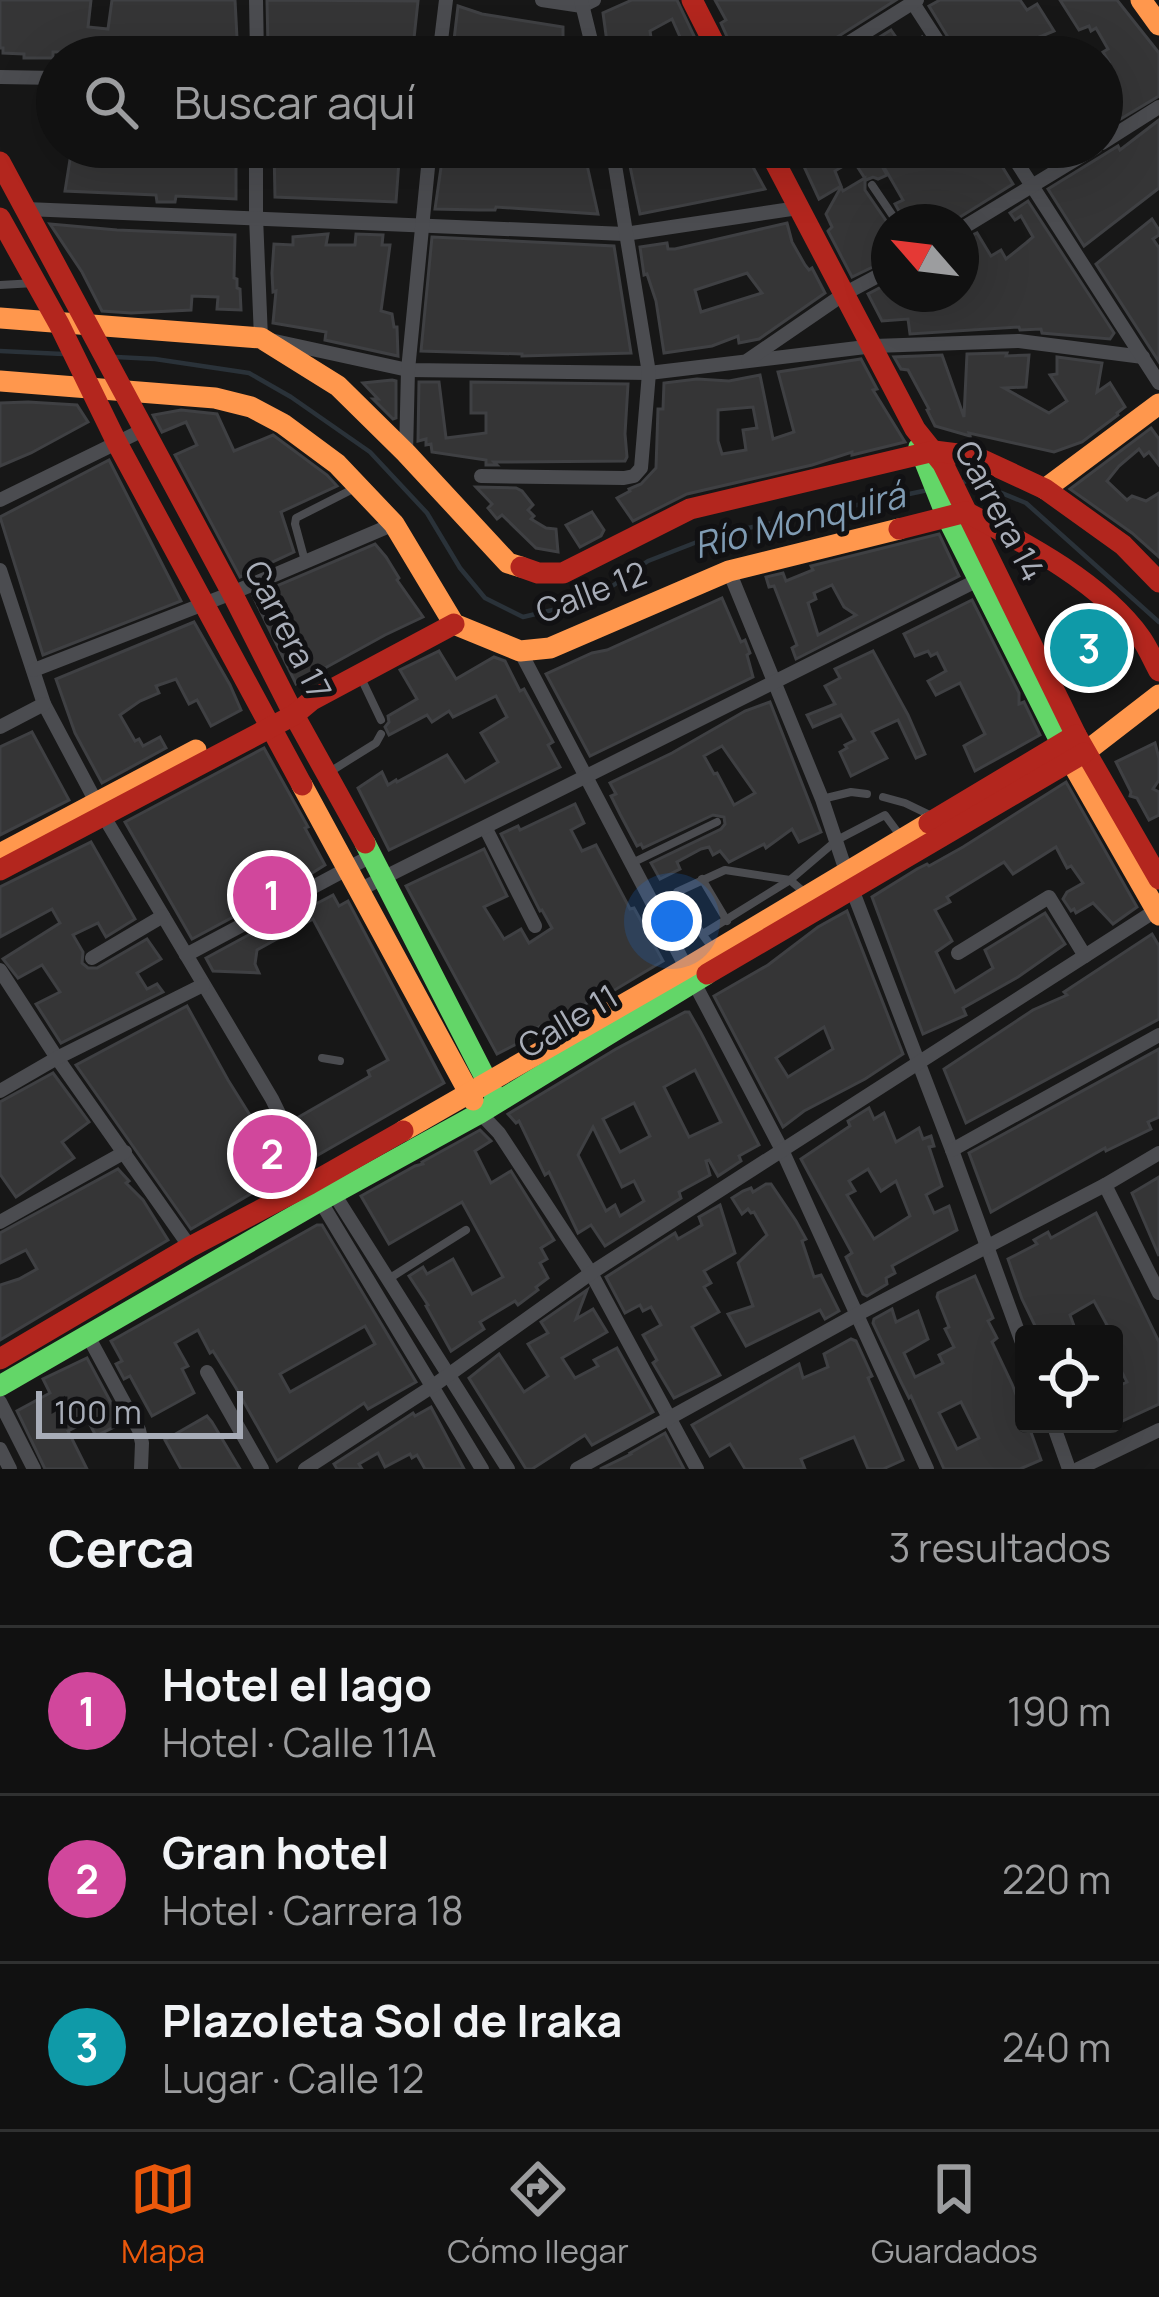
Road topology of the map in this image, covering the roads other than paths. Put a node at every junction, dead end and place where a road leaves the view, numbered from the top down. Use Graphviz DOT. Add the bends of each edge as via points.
graph roads {
  1 [pos="256,0"];
  2 [pos="446,0"];
  3 [pos="542,0"];
  4 [pos="692,0"];
  5 [pos="1142,0"];
  6 [pos="914,1"];
  7 [pos="586,2"];
  8 [pos="1159,25"];
  9 [pos="256,36"];
  10 [pos="442,36"];
  11 [pos="592,36"];
  12 [pos="710,36"];
  13 [pos="859,36"];
  14 [pos="936,36"];
  15 [pos="0,77"];
  16 [pos="36,78"];
  17 [pos="1159,107"];
  18 [pos="1123,130"];
  19 [pos="0,163"];
  20 [pos="256,168"];
  21 [pos="428,168"];
  22 [pos="615,168"];
  23 [pos="777,168"];
  24 [pos="1021,168"];
  25 [pos="1063,168"];
  26 [pos="872,185"];
  27 [pos="1033,187"];
  28 [pos="885,204"];
  29 [pos="798,208"];
  30 [pos="26,209"];
  31 [pos="256,217"];
  32 [pos="979,218"];
  33 [pos="2,226"];
  34 [pos="422,227"];
  35 [pos="625,234"];
  36 [pos="871,280"];
  37 [pos="36,283"];
  38 [pos="0,285"];
  39 [pos="844,294"];
  40 [pos="0,318"];
  41 [pos="61,330"];
  42 [pos="91,331"];
  43 [pos="261,338"];
  44 [pos="874,346"];
  45 [pos="1143,357"];
  46 [pos="744,363"];
  47 [pos="408,370"];
  48 [pos="649,373"];
  49 [pos="0,380"];
  50 [pos="89,383"];
  51 [pos="1159,383"];
  52 [pos="118,385"];
  53 [pos="1159,404"];
  54 [pos="143,430"];
  55 [pos="117,443"];
  56 [pos="406,453"];
  57 [pos="931,460"];
  58 [pos="481,476"];
  59 [pos="357,487"];
  60 [pos="1045,489"];
  61 [pos="0,500"];
  62 [pos="953,507"];
  63 [pos="394,524"];
  64 [pos="306,562"];
  65 [pos="729,572"];
  66 [pos="1,578"];
  67 [pos="980,579"];
  68 [pos="1159,582"];
  69 [pos="232,592"];
  70 [pos="203,603"];
  71 [pos="454,624"];
  72 [pos="520,650"];
  73 [pos="34,670"];
  74 [pos="1159,671"];
  75 [pos="360,674"];
  76 [pos="776,684"];
  77 [pos="1159,694"];
  78 [pos="44,704"];
  79 [pos="298,706"];
  80 [pos="381,720"];
  81 [pos="267,722"];
  82 [pos="0,727"];
  83 [pos="381,734"];
  84 [pos="1073,748"];
  85 [pos="327,773"];
  86 [pos="586,779"];
  87 [pos="867,794"];
  88 [pos="883,797"];
  89 [pos="822,799"];
  90 [pos="905,803"];
  91 [pos="100,808"];
  92 [pos="885,815"];
  93 [pos="938,819"];
  94 [pos="717,822"];
  95 [pos="486,829"];
  96 [pos="903,840"];
  97 [pos="837,841"];
  98 [pos="0,854"];
  99 [pos="373,855"];
  100 [pos="630,864"];
  101 [pos="348,869"];
  102 [pos="0,870"];
  103 [pos="385,878"];
  104 [pos="702,879"];
  105 [pos="1159,879"];
  106 [pos="790,880"];
  107 [pos="850,881"];
  108 [pos="361,890"];
  109 [pos="808,897"];
  110 [pos="685,911"];
  111 [pos="1158,911"];
  112 [pos="163,916"];
  113 [pos="727,921"];
  114 [pos="662,925"];
  115 [pos="535,926"];
  116 [pos="709,943"];
  117 [pos="958,953"];
  118 [pos="186,955"];
  119 [pos="1085,956"];
  120 [pos="92,958"];
  121 [pos="0,970"];
  122 [pos="688,976"];
  123 [pos="203,985"];
  124 [pos="5,988"];
  125 [pos="1159,1035"];
  126 [pos="57,1058"];
  127 [pos="322,1058"];
  128 [pos="340,1060"];
  129 [pos="918,1064"];
  130 [pos="477,1086"];
  131 [pos="0,1091"];
  132 [pos="490,1107"];
  133 [pos="782,1150"];
  134 [pos="952,1150"];
  135 [pos="124,1152"];
  136 [pos="1159,1153"];
  137 [pos="318,1184"];
  138 [pos="1105,1185"];
  139 [pos="0,1222"];
  140 [pos="466,1231"];
  141 [pos="986,1246"];
  142 [pos="190,1247"];
  143 [pos="591,1273"];
  144 [pos="389,1279"];
  145 [pos="1159,1293"];
  146 [pos="856,1315"];
  147 [pos="1015,1325"];
  148 [pos="88,1336"];
  149 [pos="0,1358"];
  150 [pos="207,1372"];
  151 [pos="449,1373"];
  152 [pos="0,1386"];
  153 [pos="433,1386"];
  154 [pos="0,1402"];
  155 [pos="670,1416"];
  156 [pos="1159,1430"];
  157 [pos="1056,1433"];
  158 [pos="0,1449"];
  159 [pos="10,1469"];
  160 [pos="34,1469"];
  161 [pos="141,1469"];
  162 [pos="262,1469"];
  163 [pos="305,1469"];
  164 [pos="482,1469"];
  165 [pos="508,1469"];
  166 [pos="577,1469"];
  167 [pos="697,1469"];
  168 [pos="926,1469"];
  169 [pos="1074,1469"];
  1 -- 9 [label="street"];
  2 -- 10 [label="street"];
  3 -- 7 [label="street"];
  4 -- 12 [label="main road"];
  5 -- 8 [label="main road"];
  6 -- 13 [label="street"];
  6 -- 14 [label="street"];
  7 -- 11 [label="street"];
  15 -- 16 [label="street"];
  17 -- 18 [label="street"];
  19 -- 30 [label="main road, Carrera 17"];
  20 -- 31 [label="street"];
  21 -- 34 [label="street"];
  22 -- 35 [label="street"];
  23 -- 29 [label="main road, Carrera 14"];
  24 -- 27 [label="street"];
  25 -- 27 [label="street"];
  26 -- 28 [label="lane"];
  27 -- 32 [label="street"];
  27 -- 45 [label="street"];
  29 -- 35 [label="street"];
  29 -- 39 [label="main road, Carrera 14"];
  30 -- 31 [label="street"];
  30 -- 42 [label="main road, Carrera 17"];
  31 -- 34 [label="street"];
  31 -- 43 [label="street"];
  33 -- 37 [label="main road, Carrera 17"];
  34 -- 35 [label="street"];
  34 -- 47 [label="street"];
  35 -- 48 [label="street"];
  36 -- 39 [label="street"];
  37 -- 38 [label="lane"];
  37 -- 41 [label="main road, Carrera 17"];
  39 -- 44 [label="main road, Carrera 14"];
  39 -- 46 [label="street"];
  40 -- 41 [label="main road"];
  41 -- 42 [label="main road"];
  41 -- 50 [label="main road, Carrera 17"];
  42 -- 43 [label="main road"];
  42 -- 52 [label="main road, Carrera 17"];
  43 -- 47 [label="street"];
  43 -- 56 [label="main road, Calle 12" via="338,386"];
  44 -- 45 [label="street" via="1019,340"];
  44 -- 46 [label="street"];
  44 -- 57 [label="main road, Carrera 14"];
  45 -- 51 [label="street"];
  46 -- 48 [label="street"];
  47 -- 48 [label="street"];
  47 -- 56 [label="street"];
  48 -- 58 [label="street" via="634,476"];
  49 -- 50 [label="main road"];
  50 -- 52 [label="main road"];
  50 -- 55 [label="main road, Carrera 17"];
  52 -- 54 [label="main road, Carrera 17"];
  52 -- 59 [label="main road" via="251,407 337,464"];
  53 -- 60 [label="main road"];
  54 -- 55 [label="street"];
  54 -- 69 [label="main road, Carrera 17"];
  55 -- 61 [label="street"];
  55 -- 70 [label="main road, Carrera 17"];
  56 -- 57 [label="main road, Calle 12" via="508,563 538,573 563,573 690,509"];
  57 -- 60 [label="main road, Calle 12" via="974,456"];
  57 -- 62 [label="main road, Carrera 14"];
  59 -- 63 [label="main road"];
  59 -- 64 [label="lane" via="296,518"];
  60 -- 68 [label="main road, Calle 12"];
  62 -- 65 [label="main road, Calle 12"];
  62 -- 67 [label="main road, Carrera 14"];
  62 -- 74 [label="main road" via="1087,588 1137,632"];
  62 -- 84 [label="main road, Carrera 14"];
  63 -- 64 [label="street"];
  63 -- 71 [label="main road"];
  64 -- 69 [label="street"];
  65 -- 72 [label="main road, Calle 12" via="550,648"];
  65 -- 76 [label="street"];
  66 -- 73 [label="street"];
  67 -- 76 [label="street"];
  67 -- 84 [label="main road, Carrera 14"];
  69 -- 70 [label="street"];
  69 -- 79 [label="main road, Carrera 17"];
  70 -- 73 [label="street"];
  70 -- 81 [label="main road, Carrera 17"];
  71 -- 72 [label="main road, Calle 12"];
  71 -- 75 [label="main road"];
  72 -- 86 [label="street"];
  73 -- 78 [label="street"];
  75 -- 79 [label="main road"];
  75 -- 80 [label="lane"];
  76 -- 86 [label="street"];
  76 -- 89 [label="street"];
  77 -- 84 [label="main road, Calle 11"];
  78 -- 82 [label="street"];
  78 -- 91 [label="street"];
  79 -- 81 [label="main road"];
  79 -- 85 [label="main road, Carrera 17"];
  81 -- 91 [label="main road"];
  81 -- 101 [label="main road, Carrera 17"];
  83 -- 85 [label="lane"];
  84 -- 93 [label="main road, Calle 11"];
  84 -- 105 [label="main road, Carrera 14"];
  84 -- 107 [label="main road, Calle 11"];
  84 -- 111 [label="main road, Carrera 14"];
  85 -- 99 [label="main road, Carrera 17"];
  86 -- 95 [label="street"];
  86 -- 100 [label="street"];
  87 -- 89 [label="lane"];
  88 -- 90 [label="lane"];
  89 -- 97 [label="street"];
  90 -- 92 [label="lane"];
  90 -- 93 [label="lane"];
  91 -- 98 [label="main road"];
  91 -- 102 [label="main road"];
  91 -- 112 [label="street"];
  92 -- 96 [label="lane"];
  92 -- 97 [label="lane"];
  93 -- 96 [label="main road, Calle 11"];
  94 -- 100 [label="lane"];
  95 -- 103 [label="street"];
  95 -- 115 [label="street"];
  96 -- 107 [label="main road, Calle 11"];
  97 -- 106 [label="lane"];
  97 -- 107 [label="street"];
  99 -- 101 [label="street"];
  99 -- 103 [label="main road, Carrera 17"];
  100 -- 114 [label="street"];
  101 -- 108 [label="main road, Carrera 17"];
  101 -- 118 [label="street"];
  103 -- 108 [label="street"];
  103 -- 130 [label="main road, Carrera 17"];
  104 -- 106 [label="lane" via="725,870"];
  104 -- 110 [label="lane" via="677,892"];
  104 -- 113 [label="lane"];
  106 -- 109 [label="lane"];
  106 -- 113 [label="lane"];
  107 -- 109 [label="main road, Calle 11"];
  107 -- 122 [label="main road, Calle 11"];
  107 -- 129 [label="street"];
  108 -- 130 [label="main road, Carrera 17"];
  109 -- 116 [label="main road, Calle 11"];
  110 -- 114 [label="lane"];
  110 -- 116 [label="lane"];
  111 -- 119 [label="street"];
  112 -- 118 [label="street"];
  112 -- 120 [label="street"];
  113 -- 116 [label="lane"];
  114 -- 122 [label="street"];
  116 -- 122 [label="main road, Calle 11"];
  117 -- 119 [label="street" via="1049,897"];
  118 -- 123 [label="street"];
  119 -- 129 [label="street"];
  121 -- 124 [label="street"];
  122 -- 130 [label="main road, Calle 11"];
  122 -- 132 [label="main road, Calle 11"];
  122 -- 133 [label="street"];
  123 -- 126 [label="street"];
  123 -- 137 [label="street"];
  124 -- 126 [label="street"];
  125 -- 134 [label="street"];
  126 -- 131 [label="street"];
  126 -- 135 [label="street"];
  127 -- 128 [label="lane"];
  129 -- 133 [label="street"];
  129 -- 134 [label="street"];
  130 -- 132 [label="main road, Carrera 17"];
  130 -- 137 [label="main road, Calle 11"];
  132 -- 137 [label="main road, Calle 11"];
  132 -- 143 [label="street, Carrera 17"];
  133 -- 143 [label="street"];
  133 -- 146 [label="street"];
  134 -- 141 [label="street"];
  135 -- 139 [label="street"];
  135 -- 142 [label="street"];
  136 -- 138 [label="street"];
  137 -- 142 [label="main road, Calle 11"];
  137 -- 144 [label="street"];
  137 -- 148 [label="main road, Calle 11"];
  137 -- 153 [label="street"];
  138 -- 141 [label="street"];
  138 -- 145 [label="street"];
  140 -- 144 [label="lane"];
  141 -- 146 [label="street"];
  141 -- 147 [label="street"];
  142 -- 149 [label="main road, Calle 11"];
  143 -- 151 [label="street"];
  143 -- 155 [label="street, Carrera 17"];
  144 -- 151 [label="street"];
  146 -- 155 [label="street"];
  146 -- 168 [label="street"];
  148 -- 152 [label="main road, Calle 11"];
  148 -- 161 [label="street" via="139,1430"];
  150 -- 162 [label="street"];
  151 -- 153 [label="street"];
  151 -- 165 [label="street"];
  153 -- 163 [label="street"];
  153 -- 164 [label="street"];
  154 -- 160 [label="street"];
  155 -- 166 [label="street"];
  155 -- 167 [label="street, Carrera 17"];
  156 -- 169 [label="street"];
  157 -- 169 [label="street"];
  158 -- 159 [label="street"];
}
